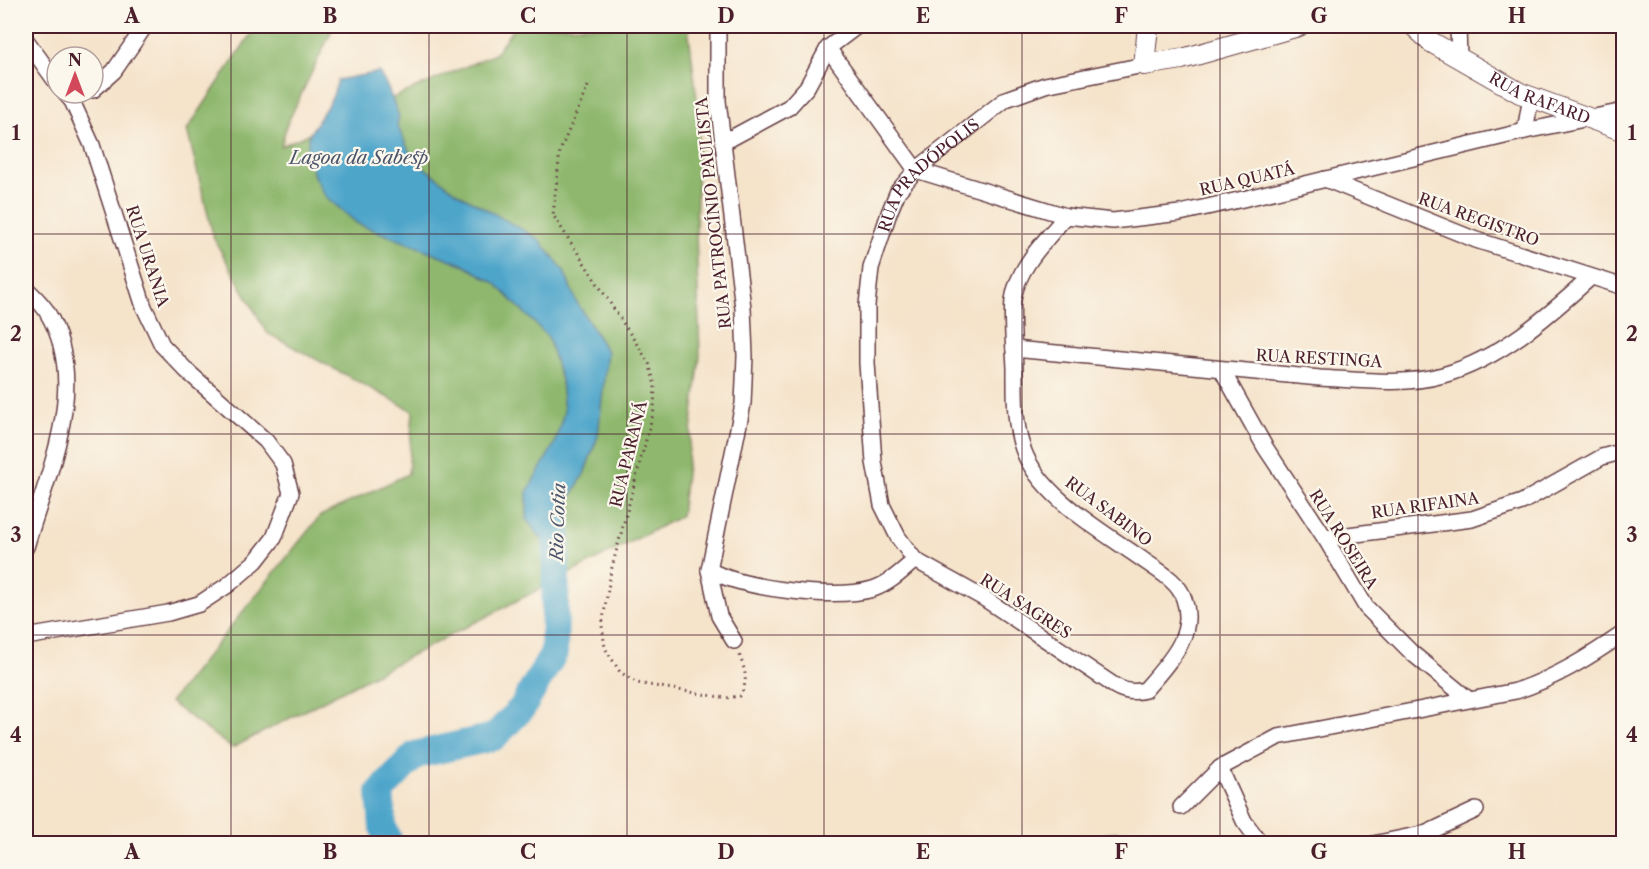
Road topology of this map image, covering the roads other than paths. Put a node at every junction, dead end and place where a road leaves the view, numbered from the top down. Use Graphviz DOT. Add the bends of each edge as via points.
graph roads {
  1 [pos="145,26"];
  2 [pos="718,26"];
  3 [pos="857,26"];
  4 [pos="1148,26"];
  5 [pos="1299,26"];
  6 [pos="1414,26"];
  7 [pos="1458,26"];
  8 [pos="26,40"];
  9 [pos="828,48"];
  10 [pos="1459,59"];
  11 [pos="1144,65"];
  12 [pos="45,66"];
  13 [pos="105,79"];
  14 [pos="1531,97"];
  15 [pos="73,105"];
  16 [pos="1623,111"];
  17 [pos="1587,118"];
  18 [pos="1525,131"];
  19 [pos="1623,131"];
  20 [pos="724,142"];
  21 [pos="916,170"];
  22 [pos="1325,179"];
  23 [pos="1066,216"];
  24 [pos="1591,277"];
  25 [pos="1623,287"];
  26 [pos="26,288"];
  27 [pos="1014,349"];
  28 [pos="1222,370"];
  29 [pos="1623,451"];
  30 [pos="1325,538"];
  31 [pos="26,547"];
  32 [pos="915,560"];
  33 [pos="709,570"];
  34 [pos="1623,633"];
  35 [pos="26,637"];
  36 [pos="734,641"];
  37 [pos="1114,686"];
  38 [pos="1468,699"];
  39 [pos="1220,768"];
  40 [pos="1181,807"];
  41 [pos="1476,810"];
  42 [pos="1261,843"];
  43 [pos="1373,843"];
  1 -- 13 [label="street"];
  2 -- 20 [label="street, RUA PATROCÍNIO PAULISTA" via="718,101"];
  3 -- 9 [label="street"];
  4 -- 11 [label="street"];
  5 -- 11 [label="street, RUA PRADÓPOLIS" via="1182,59"];
  6 -- 10 [label="street, RUA RAFARD"];
  7 -- 10 [label="street"];
  8 -- 12 [label="street"];
  9 -- 20 [label="street" via="807,87 789,106"];
  9 -- 21 [label="street"];
  10 -- 14 [label="street, RUA RAFARD"];
  11 -- 21 [label="street, RUA PRADÓPOLIS" via="1045,85 1006,99"];
  14 -- 17 [label="street, RUA RAFARD"];
  14 -- 18 [label="street"];
  15 -- 35 [label="street, RUA URANIA" via="92,145 144,307 162,345 266,441 283,464 291,493 274,538 256,561 199,604 168,613"];
  16 -- 17 [label="street, RUA QUATÁ"];
  17 -- 18 [label="street, RUA QUATÁ"];
  17 -- 19 [label="street, RUA RAFARD"];
  18 -- 22 [label="street, RUA QUATÁ"];
  20 -- 33 [label="street, RUA PATROCÍNIO PAULISTA" via="743,308 744,384 736,446"];
  21 -- 23 [label="street, RUA QUATÁ"];
  21 -- 32 [label="street, RUA PRADÓPOLIS" via="898,190 889,213 871,268 867,305 874,462 882,505"];
  22 -- 23 [label="street, RUA QUATÁ" via="1180,213 1113,221"];
  22 -- 24 [label="street, RUA REGISTRO" via="1476,240"];
  23 -- 27 [label="street, RUA SABINO" via="1026,266 1013,298"];
  24 -- 25 [label="street, RUA REGISTRO"];
  24 -- 28 [label="street, RUA RESTINGA" via="1521,335 1470,366 1441,376 1365,381"];
  26 -- 31 [label="street" via="46,310 60,341 66,375 63,419"];
  27 -- 28 [label="street, RUA RESTINGA"];
  27 -- 37 [label="street, RUA SABINO" via="1016,414 1023,450 1039,477 1081,517 1164,575 1184,597 1188,613 1185,635 1174,656 1145,690 1132,692"];
  28 -- 30 [label="street, RUA ROSEIRA" via="1264,447"];
  29 -- 30 [label="street, RUA RIFAINA" via="1602,457 1522,502 1483,516"];
  30 -- 38 [label="street, RUA ROSEIRA" via="1377,621"];
  32 -- 33 [label="street" via="874,589 851,592 817,593 757,586 732,581"];
  32 -- 37 [label="street, RUA SAGRES" via="985,599"];
  33 -- 36 [label="street" via="719,616"];
  34 -- 38 [label="street" via="1578,664 1539,683"];
  38 -- 39 [label="street" via="1278,737"];
  39 -- 40 [label="street"];
  39 -- 42 [label="street" via="1244,820"];
  41 -- 43 [label="street" via="1413,838"];
}
